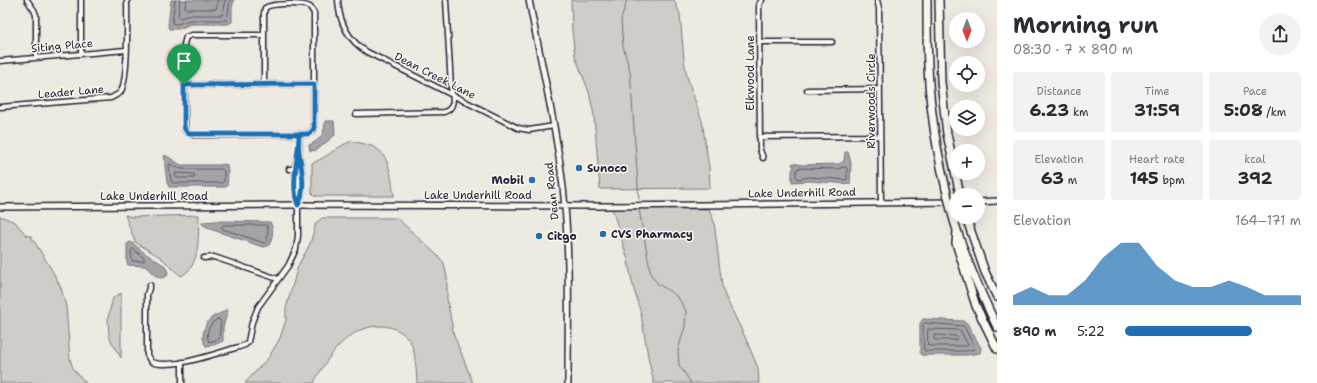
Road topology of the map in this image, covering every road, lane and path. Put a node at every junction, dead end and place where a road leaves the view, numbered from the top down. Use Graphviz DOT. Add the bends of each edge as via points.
graph roads {
  1 [pos="27,0"];
  2 [pos="82,0"];
  3 [pos="127,0"];
  4 [pos="338,0"];
  5 [pos="446,0"];
  6 [pos="528,0"];
  7 [pos="762,0"];
  8 [pos="877,0"];
  9 [pos="927,0"];
  10 [pos="939,0"];
  11 [pos="264,35"];
  12 [pos="759,42"];
  13 [pos="832,42"];
  14 [pos="126,50"];
  15 [pos="81,54"];
  16 [pos="36,58"];
  17 [pos="0,61"];
  18 [pos="314,84"];
  19 [pos="184,85"];
  20 [pos="264,85"];
  21 [pos="880,89"];
  22 [pos="807,90"];
  23 [pos="452,95"];
  24 [pos="0,107"];
  25 [pos="356,114"];
  26 [pos="554,126"];
  27 [pos="299,134"];
  28 [pos="880,136"];
  29 [pos="759,137"];
  30 [pos="299,150"];
  31 [pos="763,158"];
  32 [pos="302,168"];
  33 [pos="289,169"];
  34 [pos="296,169"];
  35 [pos="957,188"];
  36 [pos="997,201"];
  37 [pos="949,202"];
  38 [pos="985,202"];
  39 [pos="881,203"];
  40 [pos="298,205"];
  41 [pos="565,205"];
  42 [pos="0,207"];
  43 [pos="968,224"];
  44 [pos="957,231"];
  45 [pos="204,258"];
  46 [pos="278,279"];
  47 [pos="150,285"];
  48 [pos="997,297"];
  49 [pos="997,327"];
  50 [pos="997,349"];
  51 [pos="182,362"];
  52 [pos="182,383"];
  53 [pos="568,383"];
  1 -- 16 [label="street" via="36,15"];
  2 -- 15 [label="street"];
  3 -- 14 [label="street, Leader Lane"];
  4 -- 23 [label="street, Dean Creek Lane" via="344,26 357,45"];
  5 -- 23 [label="street"];
  6 -- 26 [label="street, Dean Road"];
  7 -- 12 [label="street, Elkwood Lane" via="759,4"];
  8 -- 21 [label="street, Riverwoods Circle" via="880,8"];
  9 -- 44 [label="highway, bridge" via="932,113 936,143"];
  10 -- 35 [label="highway" via="941,82 947,134"];
  11 -- 18 [label="street" via="264,12 268,6 310,7 314,13"];
  11 -- 19 [label="street" via="188,36 184,43"];
  11 -- 20 [label="street"];
  12 -- 13 [label="street"];
  12 -- 29 [label="street, Elkwood Lane"];
  14 -- 15 [label="street, Siting Place"];
  14 -- 24 [label="street, Leader Lane" via="123,87 117,96"];
  15 -- 16 [label="street, Siting Place"];
  16 -- 17 [label="street, Siting Place"];
  18 -- 20 [label="street"];
  18 -- 27 [label="street" via="314,129 309,134"];
  19 -- 20 [label="street"];
  19 -- 27 [label="street" via="184,127 189,134"];
  21 -- 22 [label="street"];
  21 -- 28 [label="street, Riverwoods Circle"];
  23 -- 25 [label="street" via="452,104 449,110 444,112"];
  23 -- 26 [label="street, Dean Creek Lane" via="521,129"];
  26 -- 41 [label="street, Dean Road"];
  27 -- 30 [label="street"];
  28 -- 29 [label="street"];
  28 -- 39 [label="street, Riverwoods Circle"];
  29 -- 31 [label="street, Elkwood Lane"];
  30 -- 32 [label="street"];
  30 -- 34 [label="street"];
  32 -- 34 [label="street"];
  32 -- 40 [label="street" via="302,197"];
  33 -- 34 [label="street"];
  34 -- 40 [label="street"];
  36 -- 38 [label="street"];
  37 -- 39 [label="street, Lake Underhill Road"];
  39 -- 41 [label="street, Lake Underhill Road"];
  40 -- 41 [label="street, Lake Underhill Road"];
  40 -- 42 [label="street, Lake Underhill Road"];
  40 -- 46 [label="street" via="296,249"];
  41 -- 53 [label="street, Dean Road" via="568,256"];
  43 -- 48 [label="highway" via="985,272"];
  44 -- 49 [label="highway" via="980,292"];
  44 -- 50 [label="highway" via="956,243 976,306"];
  45 -- 46 [label="street" via="214,257"];
  46 -- 51 [label="street" via="258,307 245,345"];
  47 -- 51 [label="street" via="147,293 147,358 154,363"];
  51 -- 52 [label="street"];
}
